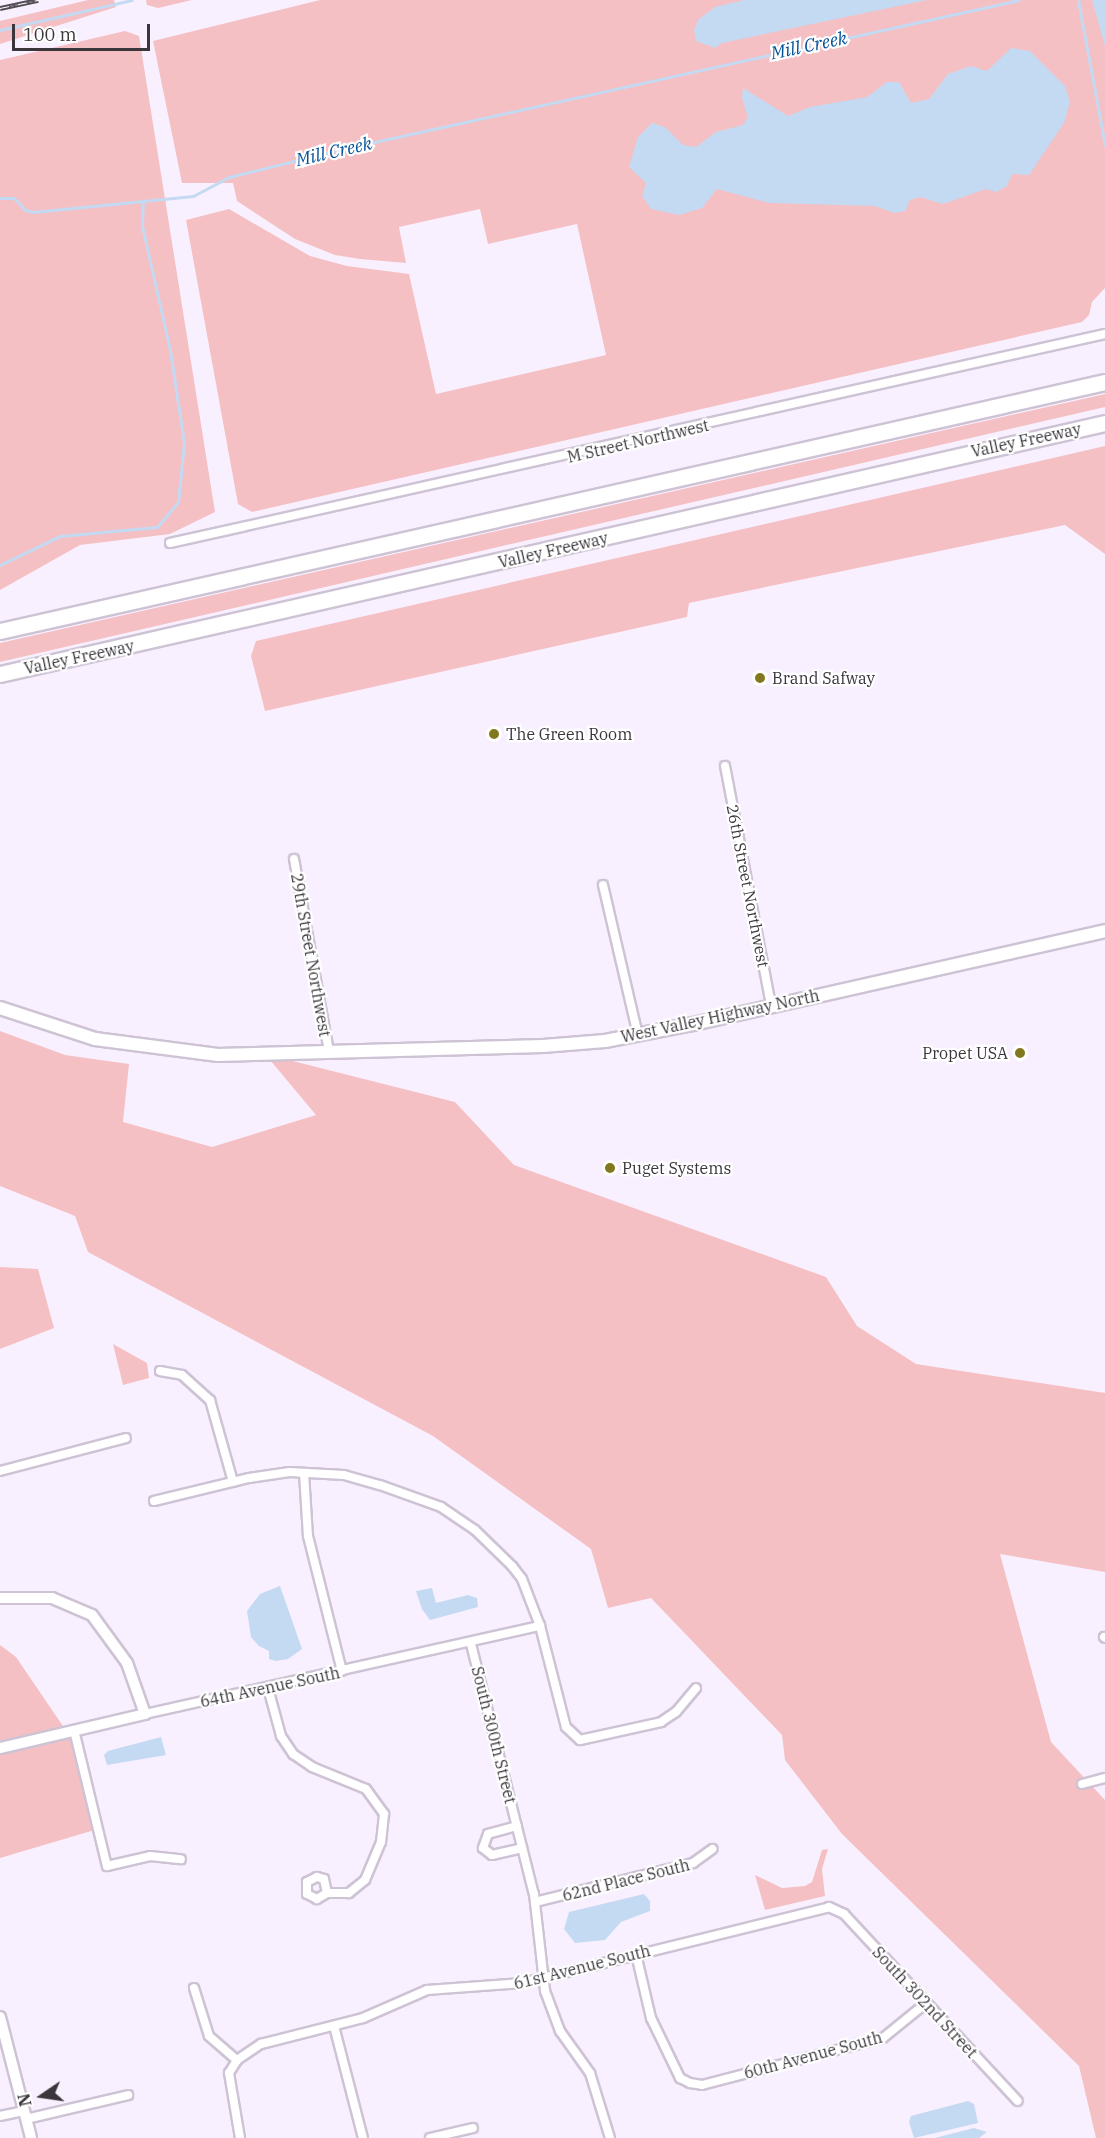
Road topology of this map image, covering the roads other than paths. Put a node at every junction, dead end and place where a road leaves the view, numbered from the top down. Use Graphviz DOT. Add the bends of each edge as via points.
graph roads {
  1 [pos="1105,334"];
  2 [pos="1105,381"];
  3 [pos="1105,423"];
  4 [pos="170,543"];
  5 [pos="0,631"];
  6 [pos="0,674"];
  7 [pos="725,766"];
  8 [pos="294,859"];
  9 [pos="603,885"];
  10 [pos="1105,931"];
  11 [pos="771,1006"];
  12 [pos="0,1008"];
  13 [pos="638,1035"];
  14 [pos="329,1051"];
  15 [pos="160,1371"];
  16 [pos="126,1438"];
  17 [pos="0,1471"];
  18 [pos="304,1473"];
  19 [pos="233,1482"];
  20 [pos="154,1501"];
  21 [pos="0,1598"];
  22 [pos="540,1626"];
  23 [pos="471,1644"];
  24 [pos="342,1671"];
  25 [pos="268,1688"];
  26 [pos="696,1688"];
  27 [pos="145,1714"];
  28 [pos="74,1730"];
  29 [pos="0,1748"];
  30 [pos="1105,1778"];
  31 [pos="1082,1784"];
  32 [pos="517,1826"];
  33 [pos="522,1848"];
  34 [pos="712,1849"];
  35 [pos="181,1859"];
  36 [pos="327,1893"];
  37 [pos="535,1902"];
  38 [pos="829,1907"];
  39 [pos="636,1954"];
  40 [pos="544,1978"];
  41 [pos="194,1988"];
  42 [pos="926,2003"];
  43 [pos="0,2017"];
  44 [pos="334,2026"];
  45 [pos="237,2060"];
  46 [pos="128,2095"];
  47 [pos="1018,2101"];
  48 [pos="25,2115"];
  49 [pos="0,2116"];
  50 [pos="473,2128"];
  51 [pos="31,2138"];
  52 [pos="240,2138"];
  53 [pos="363,2138"];
  54 [pos="430,2138"];
  55 [pos="610,2138"];
  1 -- 4 [label="street, M Street Northwest"];
  2 -- 5 [label="highway"];
  3 -- 6 [label="highway, Valley Freeway"];
  7 -- 11 [label="street, 26th Street Northwest"];
  8 -- 14 [label="street, 29th Street Northwest"];
  9 -- 13 [label="street"];
  10 -- 11 [label="main road, West Valley Highway North"];
  11 -- 13 [label="main road, West Valley Highway North"];
  12 -- 14 [label="main road, West Valley Highway North" via="64,1030 131,1046 218,1055"];
  13 -- 14 [label="main road, West Valley Highway North" via="543,1046"];
  15 -- 19 [label="street" via="182,1375 210,1400"];
  16 -- 17 [label="street"];
  18 -- 19 [label="street"];
  18 -- 22 [label="street" via="344,1475 441,1507 475,1530 512,1566 522,1579"];
  18 -- 24 [label="street" via="308,1536"];
  19 -- 20 [label="street"];
  21 -- 27 [label="street" via="34,1596 70,1603 92,1615 112,1637 132,1673"];
  22 -- 23 [label="street, 64th Avenue South"];
  22 -- 26 [label="street" via="566,1727 580,1740 661,1722 676,1712"];
  23 -- 24 [label="street, 64th Avenue South"];
  23 -- 32 [label="street, South 300th Street"];
  24 -- 25 [label="street, 64th Avenue South"];
  25 -- 27 [label="street, 64th Avenue South"];
  25 -- 36 [label="street" via="281,1736 293,1754 312,1767 366,1789 384,1814 383,1838 365,1880 349,1893"];
  27 -- 28 [label="street, 64th Avenue South"];
  28 -- 29 [label="street, 64th Avenue South"];
  28 -- 35 [label="street" via="107,1866 150,1856"];
  30 -- 31 [label="street"];
  32 -- 33 [label="street, South 300th Street"];
  32 -- 33 [label="street, South 300th Street" via="488,1834 483,1848 492,1855"];
  33 -- 37 [label="street, South 300th Street"];
  34 -- 37 [label="street, 62nd Place South" via="693,1863"];
  37 -- 40 [label="street, South 300th Street"];
  38 -- 39 [label="street, 61st Avenue South"];
  38 -- 42 [label="street, South 302nd Street" via="844,1914"];
  39 -- 40 [label="street, 61st Avenue South"];
  39 -- 42 [label="street, 60th Avenue South" via="651,2018 680,2078 690,2083 702,2085 883,2038"];
  40 -- 44 [label="street, 61st Avenue South" via="497,1987 432,1989 371,2016"];
  40 -- 55 [label="street, South 300th Street" via="560,2031 590,2073"];
  41 -- 45 [label="street" via="209,2036"];
  42 -- 47 [label="street, South 302nd Street"];
  43 -- 48 [label="street"];
  44 -- 45 [label="street, 61st Avenue South" via="261,2044"];
  44 -- 53 [label="street"];
  45 -- 52 [label="street" via="229,2073"];
  46 -- 48 [label="street"];
  48 -- 49 [label="street"];
  48 -- 51 [label="street"];
  50 -- 54 [label="street"];
}
